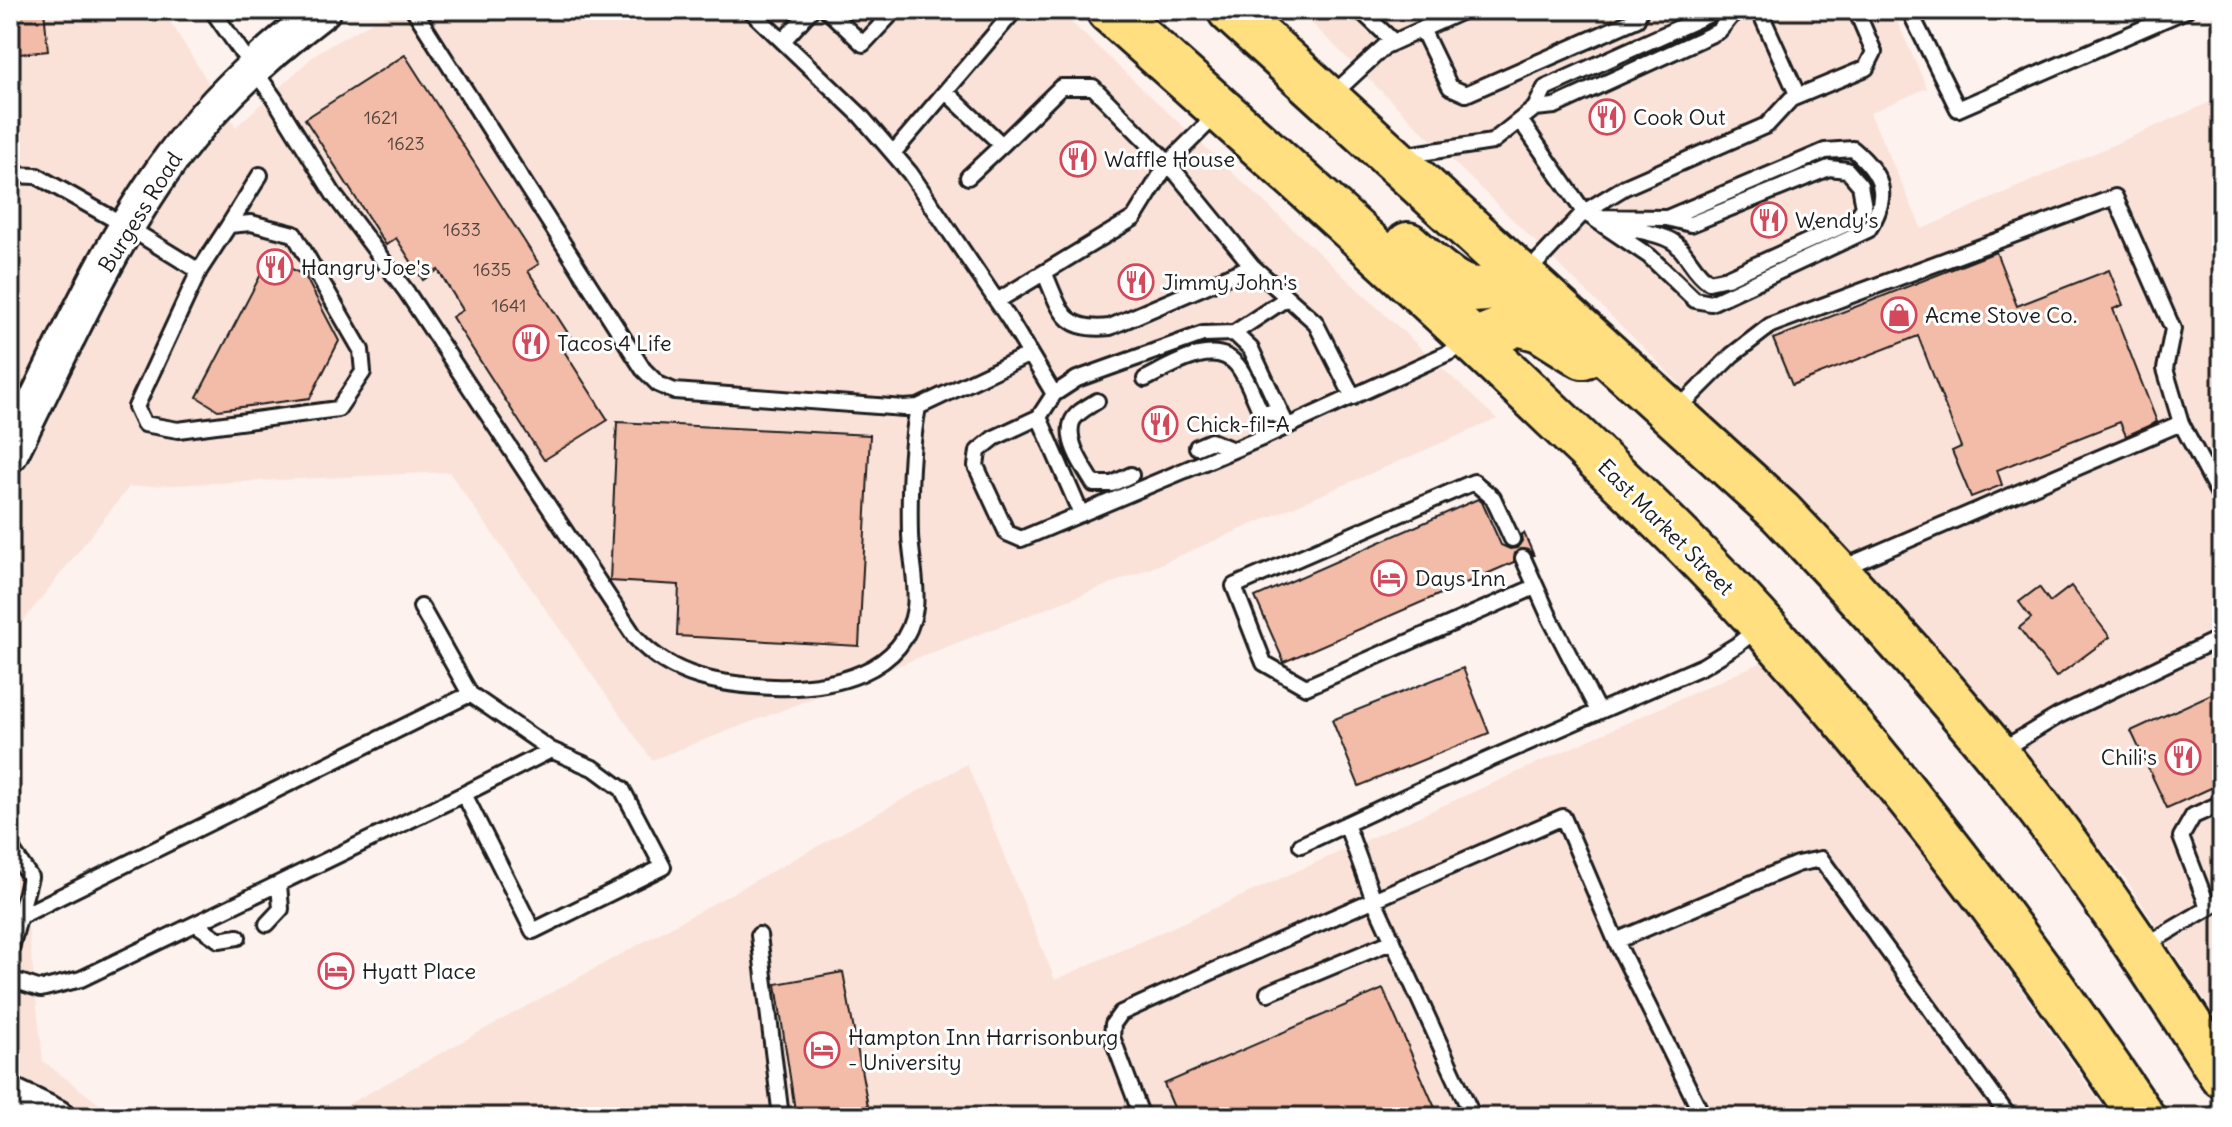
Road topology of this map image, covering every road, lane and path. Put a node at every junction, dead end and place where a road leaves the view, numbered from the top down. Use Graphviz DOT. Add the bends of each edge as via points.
graph roads {
  1 [pos="212,10"];
  2 [pos="323,10"];
  3 [pos="414,10"];
  4 [pos="750,10"];
  5 [pos="811,10"];
  6 [pos="895,10"];
  7 [pos="1015,10"];
  8 [pos="1109,10"];
  9 [pos="1360,10"];
  10 [pos="1465,10"];
  11 [pos="1640,10"];
  12 [pos="1759,10"];
  13 [pos="1856,10"];
  14 [pos="1909,10"];
  15 [pos="2186,10"];
  16 [pos="831,11"];
  17 [pos="1738,12"];
  18 [pos="1246,15"];
  19 [pos="1422,29"];
  20 [pos="783,41"];
  21 [pos="1394,42"];
  22 [pos="253,67"];
  23 [pos="946,92"];
  24 [pos="1798,96"];
  25 [pos="1327,99"];
  26 [pos="1221,110"];
  27 [pos="1520,120"];
  28 [pos="1002,145"];
  29 [pos="894,152"];
  30 [pos="1391,157"];
  31 [pos="1168,163"];
  32 [pos="10,175"];
  33 [pos="260,175"];
  34 [pos="968,177"];
  35 [pos="1335,213"];
  36 [pos="1667,218"];
  37 [pos="1593,219"];
  38 [pos="229,225"];
  39 [pos="126,226"];
  40 [pos="1252,266"];
  41 [pos="199,271"];
  42 [pos="1045,274"];
  43 [pos="1523,278"];
  44 [pos="1287,298"];
  45 [pos="997,301"];
  46 [pos="1234,333"];
  47 [pos="1474,341"];
  48 [pos="1030,354"];
  49 [pos="1145,379"];
  50 [pos="1054,394"];
  51 [pos="1353,397"];
  52 [pos="1097,401"];
  53 [pos="918,407"];
  54 [pos="1673,414"];
  55 [pos="1039,417"];
  56 [pos="1285,421"];
  57 [pos="2181,423"];
  58 [pos="1197,447"];
  59 [pos="1233,450"];
  60 [pos="10,454"];
  61 [pos="1131,475"];
  62 [pos="2222,500"];
  63 [pos="1081,514"];
  64 [pos="1512,539"];
  65 [pos="1523,558"];
  66 [pos="1836,571"];
  67 [pos="1535,587"];
  68 [pos="421,607"];
  69 [pos="1762,625"];
  70 [pos="2222,637"];
  71 [pos="470,694"];
  72 [pos="1598,711"];
  73 [pos="551,750"];
  74 [pos="1995,754"];
  75 [pos="464,794"];
  76 [pos="2222,803"];
  77 [pos="1346,824"];
  78 [pos="1301,845"];
  79 [pos="10,847"];
  80 [pos="279,884"];
  81 [pos="1374,900"];
  82 [pos="2215,904"];
  83 [pos="19,917"];
  84 [pos="196,924"];
  85 [pos="267,924"];
  86 [pos="759,935"];
  87 [pos="238,937"];
  88 [pos="1393,941"];
  89 [pos="1616,941"];
  90 [pos="2140,949"];
  91 [pos="10,952"];
  92 [pos="10,979"];
  93 [pos="1268,993"];
  94 [pos="2222,1075"];
  95 [pos="10,1095"];
  96 [pos="56,1117"];
  97 [pos="781,1117"];
  98 [pos="1142,1117"];
  99 [pos="1473,1117"];
  100 [pos="1703,1117"];
  101 [pos="2009,1117"];
  102 [pos="2142,1117"];
  1 -- 22 [label="lane"];
  2 -- 22 [label="street, Burgess Road"];
  3 -- 53 [label="lane" via="643,369 658,384 674,391"];
  4 -- 20 [label="lane"];
  5 -- 20 [label="lane"];
  6 -- 16 [label="lane" via="863,44"];
  7 -- 23 [label="lane"];
  8 -- 26 [label="highway, East Market Street"];
  9 -- 21 [label="lane"];
  10 -- 19 [label="lane"];
  11 -- 19 [label="lane" via="1637,19 1466,94 1450,87"];
  12 -- 24 [label="lane"];
  13 -- 24 [label="lane" via="1874,52 1866,68"];
  14 -- 15 [label="lane" via="1958,109"];
  17 -- 27 [label="lane" via="1712,13 1545,88 1535,108"];
  18 -- 25 [label="highway"];
  19 -- 21 [label="lane"];
  20 -- 29 [label="lane"];
  21 -- 25 [label="lane"];
  22 -- 39 [label="street, Burgess Road" via="186,139"];
  22 -- 53 [label="lane" via="635,637 676,669 726,684 803,686 836,682 880,665 894,652 915,606 909,484"];
  23 -- 28 [label="lane"];
  23 -- 29 [label="lane"];
  24 -- 37 [label="lane" via="1767,125 1625,187"];
  25 -- 30 [label="highway"];
  26 -- 31 [label="lane"];
  26 -- 35 [label="highway, East Market Street"];
  27 -- 30 [label="lane" via="1486,144"];
  27 -- 37 [label="lane"];
  28 -- 31 [label="lane" via="1061,87 1093,87"];
  28 -- 34 [label="lane"];
  29 -- 45 [label="lane"];
  30 -- 43 [label="highway"];
  31 -- 40 [label="lane"];
  31 -- 42 [label="lane" via="1134,218"];
  32 -- 39 [label="lane" via="37,176"];
  33 -- 38 [label="lane"];
  35 -- 43 [label="highway" via="1382,222 1466,289"];
  35 -- 47 [label="highway, East Market Street"];
  36 -- 37 [label="lane"];
  36 -- 37 [label="lane" via="1691,224 1829,168 1847,170 1860,185 1864,207 1855,220 1709,282 1698,276 1674,242"];
  36 -- 37 [label="lane" via="1825,151 1853,149 1872,166 1881,189 1881,210 1868,230 1711,303 1695,300 1649,256"];
  37 -- 43 [label="lane"];
  38 -- 41 [label="lane"];
  38 -- 41 [label="lane" via="251,223 294,234 361,350 363,372 338,409 178,430 144,424 136,407"];
  39 -- 41 [label="lane"];
  39 -- 60 [label="street, Burgess Road"];
  40 -- 42 [label="lane" via="1110,327 1087,329 1065,316"];
  40 -- 44 [label="lane"];
  42 -- 45 [label="lane"];
  43 -- 54 [label="highway"];
  44 -- 46 [label="lane"];
  44 -- 51 [label="lane" via="1315,322"];
  45 -- 48 [label="lane"];
  46 -- 50 [label="lane" via="1203,334 1077,379"];
  46 -- 56 [label="lane" via="1251,349"];
  47 -- 51 [label="lane"];
  47 -- 54 [label="highway" via="1518,323 1540,329"];
  47 -- 69 [label="highway, East Market Street" via="1643,502"];
  48 -- 50 [label="lane"];
  48 -- 53 [label="lane"];
  49 -- 56 [label="lane" via="1194,356 1217,353 1236,364 1260,410"];
  50 -- 55 [label="lane"];
  51 -- 56 [label="lane"];
  52 -- 61 [label="lane" via="1071,423 1081,463 1094,484 1112,484"];
  54 -- 57 [label="lane" via="1732,355 1771,325 2115,197 2173,329 2165,369"];
  54 -- 66 [label="highway"];
  55 -- 63 [label="lane"];
  55 -- 63 [label="lane" via="978,451 976,466 1007,533 1021,539"];
  56 -- 59 [label="lane"];
  57 -- 62 [label="lane"];
  57 -- 66 [label="lane"];
  58 -- 59 [label="lane" via="1211,441"];
  59 -- 63 [label="lane"];
  64 -- 67 [label="lane" via="1493,498 1474,482 1234,586 1264,663 1306,687"];
  65 -- 67 [label="lane"];
  66 -- 74 [label="highway"];
  67 -- 72 [label="lane"];
  68 -- 71 [label="lane"];
  69 -- 72 [label="lane" via="1703,666"];
  69 -- 102 [label="highway, East Market Street" via="1961,861"];
  70 -- 74 [label="lane" via="2058,716"];
  71 -- 73 [label="lane"];
  71 -- 83 [label="lane"];
  72 -- 77 [label="lane"];
  73 -- 75 [label="lane"];
  73 -- 75 [label="lane" via="595,769 622,789 663,867 533,931"];
  74 -- 90 [label="highway"];
  75 -- 80 [label="lane"];
  76 -- 82 [label="lane" via="2193,816 2181,837"];
  77 -- 78 [label="lane"];
  77 -- 81 [label="lane"];
  79 -- 83 [label="lane" via="30,877"];
  80 -- 84 [label="lane"];
  80 -- 85 [label="lane" via="281,909"];
  81 -- 88 [label="lane"];
  81 -- 89 [label="lane" via="1563,817"];
  81 -- 98 [label="lane" via="1119,1015 1113,1043"];
  82 -- 90 [label="lane"];
  83 -- 91 [label="lane"];
  84 -- 87 [label="lane" via="219,940"];
  84 -- 92 [label="lane" via="81,979 41,989"];
  86 -- 97 [label="lane"];
  88 -- 93 [label="lane"];
  88 -- 99 [label="lane"];
  89 -- 100 [label="lane"];
  89 -- 101 [label="lane" via="1797,864 1821,859"];
  90 -- 94 [label="highway"];
  95 -- 96 [label="street"];
}
